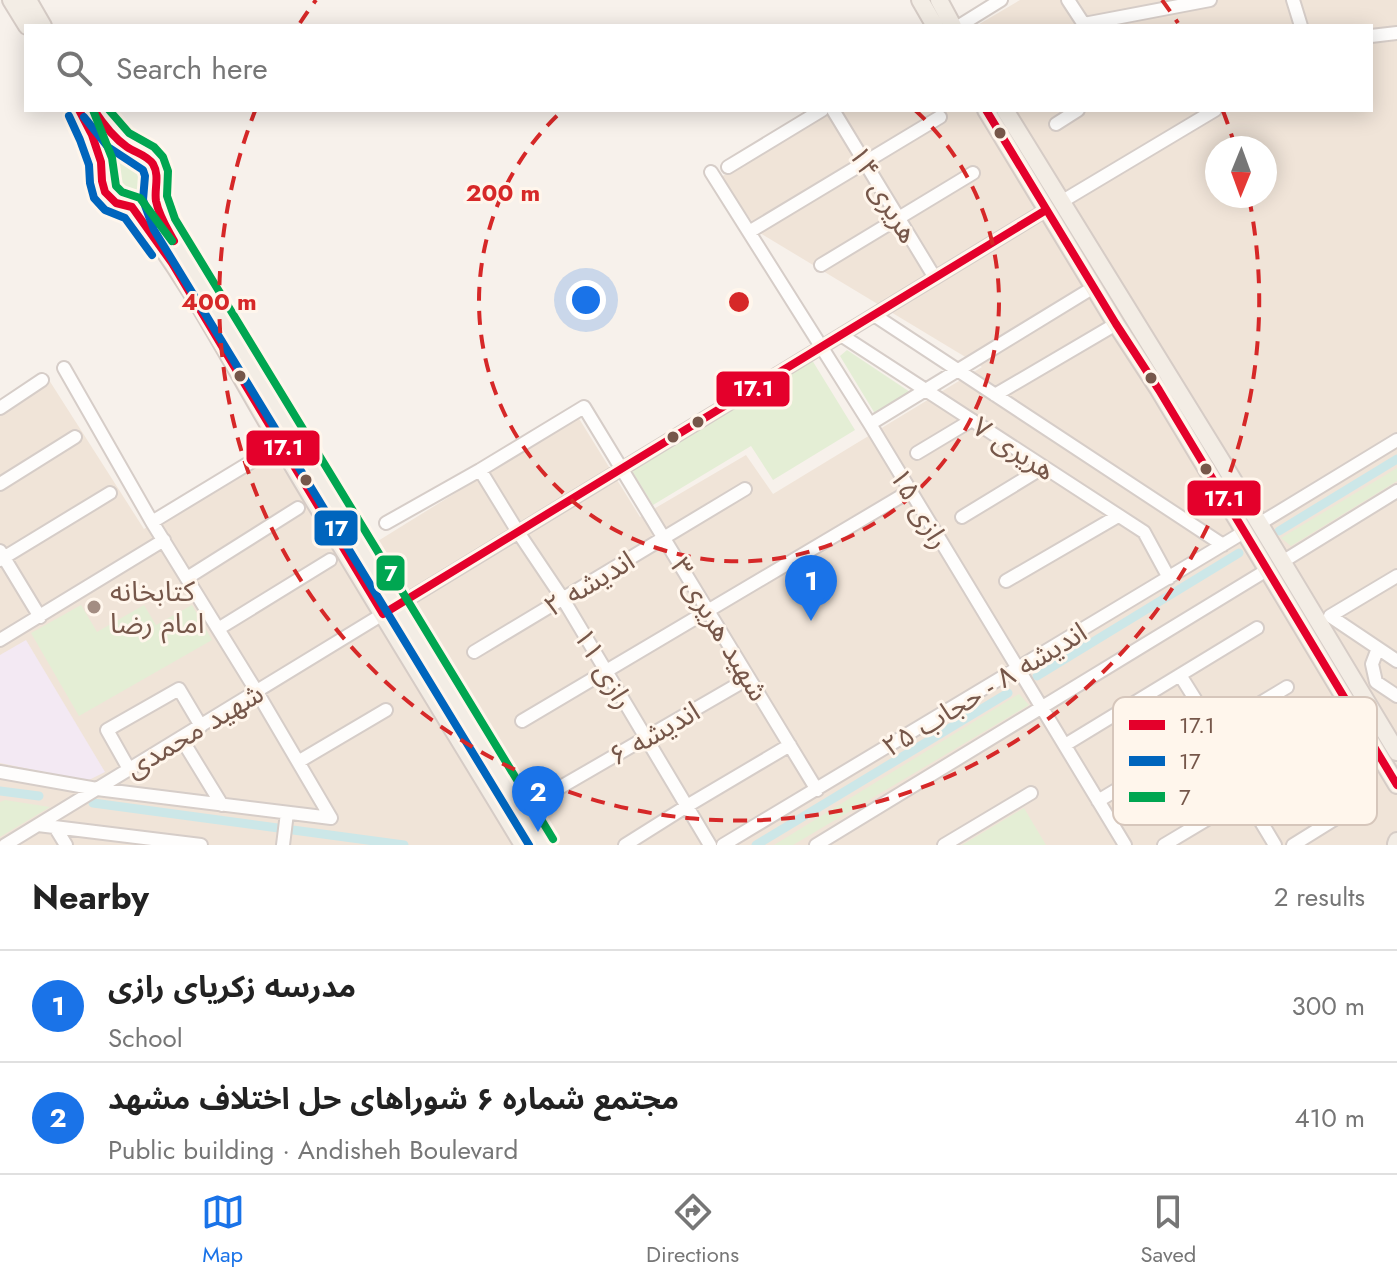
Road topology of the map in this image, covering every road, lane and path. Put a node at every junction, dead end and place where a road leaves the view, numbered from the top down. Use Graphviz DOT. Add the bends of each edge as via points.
graph roads {
  1 [pos="11,0"];
  2 [pos="28,0"];
  3 [pos="920,0"];
  4 [pos="939,0"];
  5 [pos="1001,0"];
  6 [pos="1068,0"];
  7 [pos="1210,0"];
  8 [pos="1293,0"];
  9 [pos="1177,3"];
  10 [pos="26,24"];
  11 [pos="42,24"];
  12 [pos="934,24"];
  13 [pos="955,24"];
  14 [pos="959,24"];
  15 [pos="1083,24"];
  16 [pos="1088,24"];
  17 [pos="1300,24"];
  18 [pos="1397,33"];
  19 [pos="1373,36"];
  20 [pos="80,112"];
  21 [pos="95,112"];
  22 [pos="819,112"];
  23 [pos="834,112"];
  24 [pos="987,112"];
  25 [pos="1006,112"];
  26 [pos="1075,112"];
  27 [pos="1212,112"];
  28 [pos="940,117"];
  29 [pos="1056,124"];
  30 [pos="133,151"];
  31 [pos="865,162"];
  32 [pos="728,167"];
  33 [pos="103,169"];
  34 [pos="711,172"];
  35 [pos="973,173"];
  36 [pos="154,192"];
  37 [pos="1054,206"];
  38 [pos="132,207"];
  39 [pos="899,218"];
  40 [pos="749,232"];
  41 [pos="821,265"];
  42 [pos="935,278"];
  43 [pos="1094,287"];
  44 [pos="874,315"];
  45 [pos="1116,324"];
  46 [pos="841,335"];
  47 [pos="822,347"];
  48 [pos="64,368"];
  49 [pos="957,370"];
  50 [pos="42,380"];
  51 [pos="1166,386"];
  52 [pos="926,390"];
  53 [pos="995,395"];
  54 [pos="0,408"];
  55 [pos="972,420"];
  56 [pos="870,424"];
  57 [pos="75,437"];
  58 [pos="1397,440"];
  59 [pos="269,451"];
  60 [pos="917,453"];
  61 [pos="1044,467"];
  62 [pos="622,469"];
  63 [pos="480,470"];
  64 [pos="0,484"];
  65 [pos="745,489"];
  66 [pos="910,491"];
  67 [pos="1397,491"];
  68 [pos="110,493"];
  69 [pos="298,508"];
  70 [pos="1118,516"];
  71 [pos="962,517"];
  72 [pos="152,522"];
  73 [pos="386,523"];
  74 [pos="1251,528"];
  75 [pos="518,532"];
  76 [pos="664,538"];
  77 [pos="164,540"];
  78 [pos="1223,545"];
  79 [pos="1,556"];
  80 [pos="330,560"];
  81 [pos="1274,566"];
  82 [pos="1397,576"];
  83 [pos="187,578"];
  84 [pos="1169,578"];
  85 [pos="1006,581"];
  86 [pos="563,599"];
  87 [pos="390,610"];
  88 [pos="709,611"];
  89 [pos="40,617"];
  90 [pos="1257,628"];
  91 [pos="218,629"];
  92 [pos="0,640"];
  93 [pos="474,652"];
  94 [pos="1390,653"];
  95 [pos="1018,669"];
  96 [pos="606,672"];
  97 [pos="1180,675"];
  98 [pos="749,678"];
  99 [pos="1287,687"];
  100 [pos="257,692"];
  101 [pos="1397,696"];
  102 [pos="1144,697"];
  103 [pos="1194,697"];
  104 [pos="1271,697"];
  105 [pos="1348,697"];
  106 [pos="1361,697"];
  107 [pos="1043,707"];
  108 [pos="386,710"];
  109 [pos="1113,716"];
  110 [pos="522,721"];
  111 [pos="1377,722"];
  112 [pos="201,726"];
  113 [pos="181,738"];
  114 [pos="646,738"];
  115 [pos="790,745"];
  116 [pos="1065,745"];
  117 [pos="1377,749"];
  118 [pos="1397,752"];
  119 [pos="298,762"];
  120 [pos="129,769"];
  121 [pos="0,772"];
  122 [pos="1397,785"];
  123 [pos="559,788"];
  124 [pos="97,789"];
  125 [pos="817,790"];
  126 [pos="1113,792"];
  127 [pos="1031,793"];
  128 [pos="1098,801"];
  129 [pos="222,805"];
  130 [pos="687,806"];
  131 [pos="287,813"];
  132 [pos="38,825"];
  133 [pos="1198,825"];
  134 [pos="1263,825"];
  135 [pos="1325,825"];
  136 [pos="55,827"];
  137 [pos="155,842"];
  138 [pos="5,845"];
  139 [pos="66,845"];
  140 [pos="201,845"];
  141 [pos="283,845"];
  142 [pos="523,845"];
  143 [pos="543,845"];
  144 [pos="625,845"];
  145 [pos="710,845"];
  146 [pos="723,845"];
  147 [pos="816,845"];
  148 [pos="944,845"];
  149 [pos="1125,845"];
  150 [pos="1164,845"];
  151 [pos="1275,845"];
  152 [pos="1293,845"];
  1 -- 10 [label="main road"];
  2 -- 11 [label="main road"];
  3 -- 12 [label="main road"];
  4 -- 13 [label="main road"];
  5 -- 14 [label="street"];
  6 -- 15 [label="street"];
  7 -- 9 [label="street"];
  8 -- 17 [label="street"];
  9 -- 16 [label="street"];
  18 -- 19 [label="street"];
  20 -- 33 [label="main road"];
  21 -- 30 [label="main road"];
  22 -- 32 [label="street"];
  23 -- 31 [label="street, هریری ۱۴"];
  24 -- 37 [label="main road"];
  25 -- 37 [label="main road"];
  26 -- 29 [label="street"];
  27 -- 37 [label="street, شهید محمدی"];
  28 -- 31 [label="street"];
  30 -- 33 [label="main road" via="115,155"];
  30 -- 36 [label="main road" via="155,166"];
  31 -- 39 [label="street, هریری ۱۴"];
  31 -- 40 [label="street"];
  33 -- 38 [label="main road" via="107,197"];
  34 -- 40 [label="street, رازی ۱۵"];
  35 -- 39 [label="street"];
  36 -- 38 [label="main road"];
  36 -- 87 [label="main road" via="164,224"];
  37 -- 42 [label="street, شهید محمدی"];
  37 -- 43 [label="main road"];
  37 -- 51 [label="main road"];
  38 -- 87 [label="main road"];
  39 -- 41 [label="street"];
  39 -- 42 [label="street, هریری ۱۴"];
  40 -- 47 [label="street, رازی ۱۵"];
  42 -- 44 [label="street, شهید محمدی"];
  43 -- 45 [label="main road"];
  43 -- 49 [label="street"];
  44 -- 46 [label="street, شهید محمدی"];
  44 -- 49 [label="street"];
  45 -- 51 [label="main road"];
  45 -- 53 [label="street"];
  46 -- 47 [label="street, شهید محمدی"];
  46 -- 52 [label="street, هریری ۷"];
  47 -- 56 [label="street, رازی ۱۵"];
  47 -- 62 [label="street, شهید محمدی"];
  48 -- 72 [label="street"];
  49 -- 52 [label="street"];
  49 -- 53 [label="street"];
  50 -- 54 [label="street"];
  51 -- 74 [label="main road"];
  52 -- 55 [label="street, هریری ۷"];
  52 -- 56 [label="street"];
  53 -- 78 [label="street"];
  55 -- 60 [label="street"];
  55 -- 61 [label="street, هریری ۷"];
  56 -- 66 [label="street, رازی ۱۵"];
  57 -- 64 [label="street"];
  58 -- 74 [label="street, اندیشه ۸ - حجاب ۲۵"];
  59 -- 72 [label="street"];
  61 -- 70 [label="street, هریری ۷"];
  61 -- 71 [label="street"];
  62 -- 63 [label="street, شهید هریری ۳" via="584,407"];
  62 -- 75 [label="street, شهید محمدی"];
  62 -- 76 [label="street, شهید هریری ۳"];
  63 -- 73 [label="street"];
  63 -- 75 [label="street, رازی ۱۱"];
  65 -- 76 [label="street, اندیشه ۲"];
  66 -- 88 [label="street"];
  66 -- 95 [label="street, رازی ۱۵"];
  67 -- 81 [label="street, اندیشه ۸ - حجاب ۲۵"];
  68 -- 79 [label="street"];
  69 -- 83 [label="street"];
  70 -- 84 [label="street, هریری ۷" via="1144,532"];
  70 -- 85 [label="street"];
  72 -- 77 [label="street"];
  74 -- 78 [label="street, اندیشه ۸ - حجاب ۲۵"];
  74 -- 81 [label="main road"];
  75 -- 86 [label="street, رازی ۱۱"];
  75 -- 87 [label="street, شهید محمدی"];
  76 -- 86 [label="street, اندیشه ۲"];
  76 -- 88 [label="street, شهید هریری ۳"];
  77 -- 83 [label="street"];
  77 -- 89 [label="street"];
  78 -- 84 [label="street, اندیشه ۸ - حجاب ۲۵"];
  79 -- 89 [label="street"];
  80 -- 91 [label="street"];
  81 -- 105 [label="main road"];
  81 -- 106 [label="main road"];
  81 -- 107 [label="street, اندیشه ۸ - حجاب ۲۵"];
  82 -- 94 [label="street" via="1330,616"];
  83 -- 91 [label="street"];
  84 -- 95 [label="street, اندیشه ۸ - حجاب ۲۵"];
  86 -- 93 [label="street, اندیشه ۲"];
  86 -- 96 [label="street, رازی ۱۱"];
  87 -- 100 [label="street, شهید محمدی"];
  87 -- 142 [label="main road"];
  87 -- 143 [label="main road"];
  88 -- 96 [label="street"];
  88 -- 98 [label="street, شهید هریری ۳"];
  89 -- 92 [label="street"];
  90 -- 97 [label="street"];
  91 -- 100 [label="street"];
  94 -- 101 [label="street" via="1372,664 1376,682"];
  95 -- 107 [label="street, رازی ۱۵"];
  95 -- 125 [label="street, اندیشه ۸ - حجاب ۲۵"];
  96 -- 110 [label="street"];
  96 -- 114 [label="street, رازی ۱۱"];
  97 -- 102 [label="street"];
  97 -- 103 [label="street"];
  98 -- 114 [label="street, اندیشه ۶"];
  98 -- 115 [label="street, شهید هریری ۳"];
  99 -- 104 [label="street"];
  100 -- 112 [label="street, شهید محمدی"];
  100 -- 119 [label="street"];
  107 -- 116 [label="street, رازی ۱۵"];
  107 -- 147 [label="street, اندیشه ۸ - حجاب ۲۵"];
  108 -- 119 [label="street"];
  109 -- 116 [label="street"];
  111 -- 118 [label="main road"];
  112 -- 113 [label="street, شهید محمدی"];
  112 -- 120 [label="street" via="179,689 107,730"];
  113 -- 120 [label="street, شهید محمدی"];
  113 -- 129 [label="street"];
  114 -- 123 [label="street, اندیشه ۶"];
  114 -- 130 [label="street, رازی ۱۱"];
  115 -- 125 [label="street, شهید هریری ۳"];
  115 -- 130 [label="street"];
  116 -- 128 [label="street, رازی ۱۵"];
  117 -- 122 [label="main road"];
  119 -- 131 [label="street" via="331,818"];
  120 -- 124 [label="street, شهید محمدی"];
  121 -- 124 [label="street"];
  124 -- 129 [label="street"];
  124 -- 132 [label="street, شهید محمدی"];
  125 -- 146 [label="street, اندیشه ۸ - حجاب ۲۵"];
  126 -- 128 [label="street"];
  127 -- 148 [label="street"];
  128 -- 149 [label="street, رازی ۱۵"];
  129 -- 131 [label="street"];
  130 -- 144 [label="street"];
  130 -- 145 [label="street, رازی ۱۱"];
  131 -- 141 [label="street"];
  132 -- 136 [label="street"];
  132 -- 138 [label="street, شهید محمدی"];
  133 -- 150 [label="street"];
  134 -- 151 [label="street"];
  135 -- 152 [label="street"];
  136 -- 137 [label="street"];
  136 -- 139 [label="street"];
  137 -- 140 [label="street"];
}
